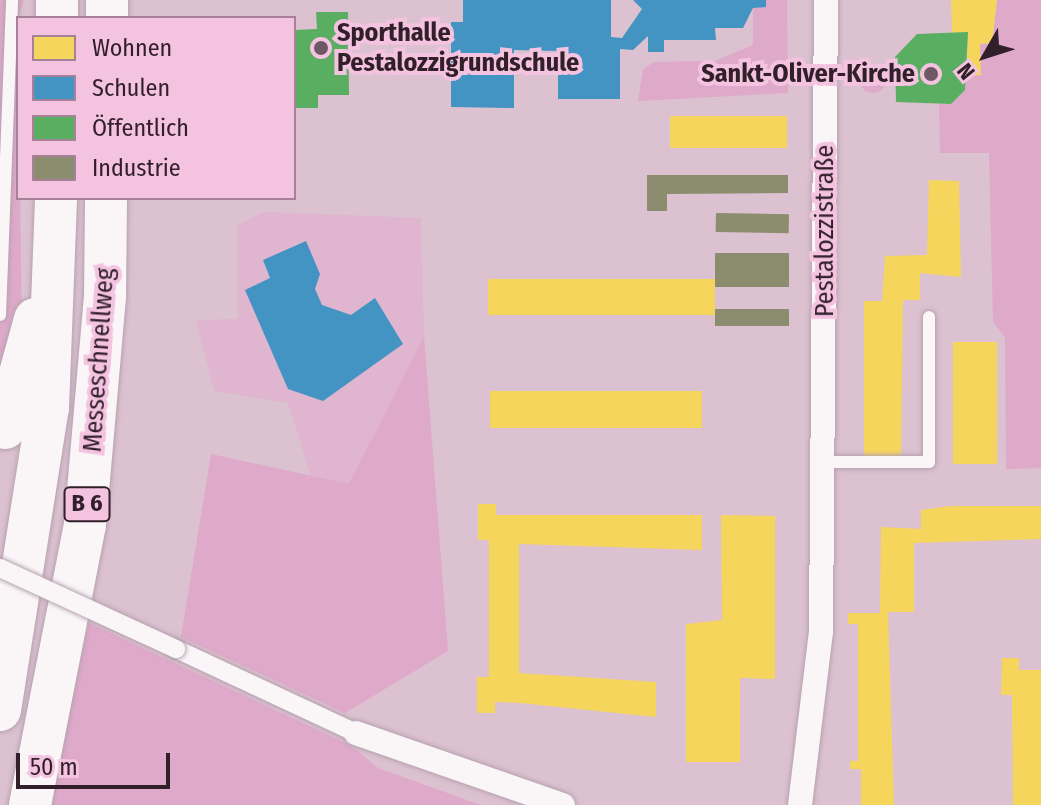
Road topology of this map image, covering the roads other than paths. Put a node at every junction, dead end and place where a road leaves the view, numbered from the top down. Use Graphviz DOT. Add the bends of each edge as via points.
graph roads {
  1 [pos="12,0"];
  2 [pos="826,0"];
  3 [pos="106,200"];
  4 [pos="56,213"];
  5 [pos="0,315"];
  6 [pos="929,317"];
  7 [pos="2,436"];
  8 [pos="825,462"];
  9 [pos="0,568"];
  10 [pos="0,710"];
  11 [pos="356,733"];
  12 [pos="30,805"];
  13 [pos="563,805"];
  14 [pos="800,805"];
  1 -- 5 [label="lane"];
  2 -- 8 [label="street, Pestalozzistraße"];
  3 -- 12 [label="highway, Messeschnellweg / B 6" via="104,326 85,525"];
  4 -- 7 [label="highway"];
  4 -- 10 [label="highway, Messeschnellweg / B 6" via="48,408"];
  6 -- 8 [label="lane" via="929,462"];
  8 -- 14 [label="street, Pestalozzistraße" via="821,632"];
  9 -- 11 [label="street, bridge"];
  11 -- 13 [label="street"];
}
